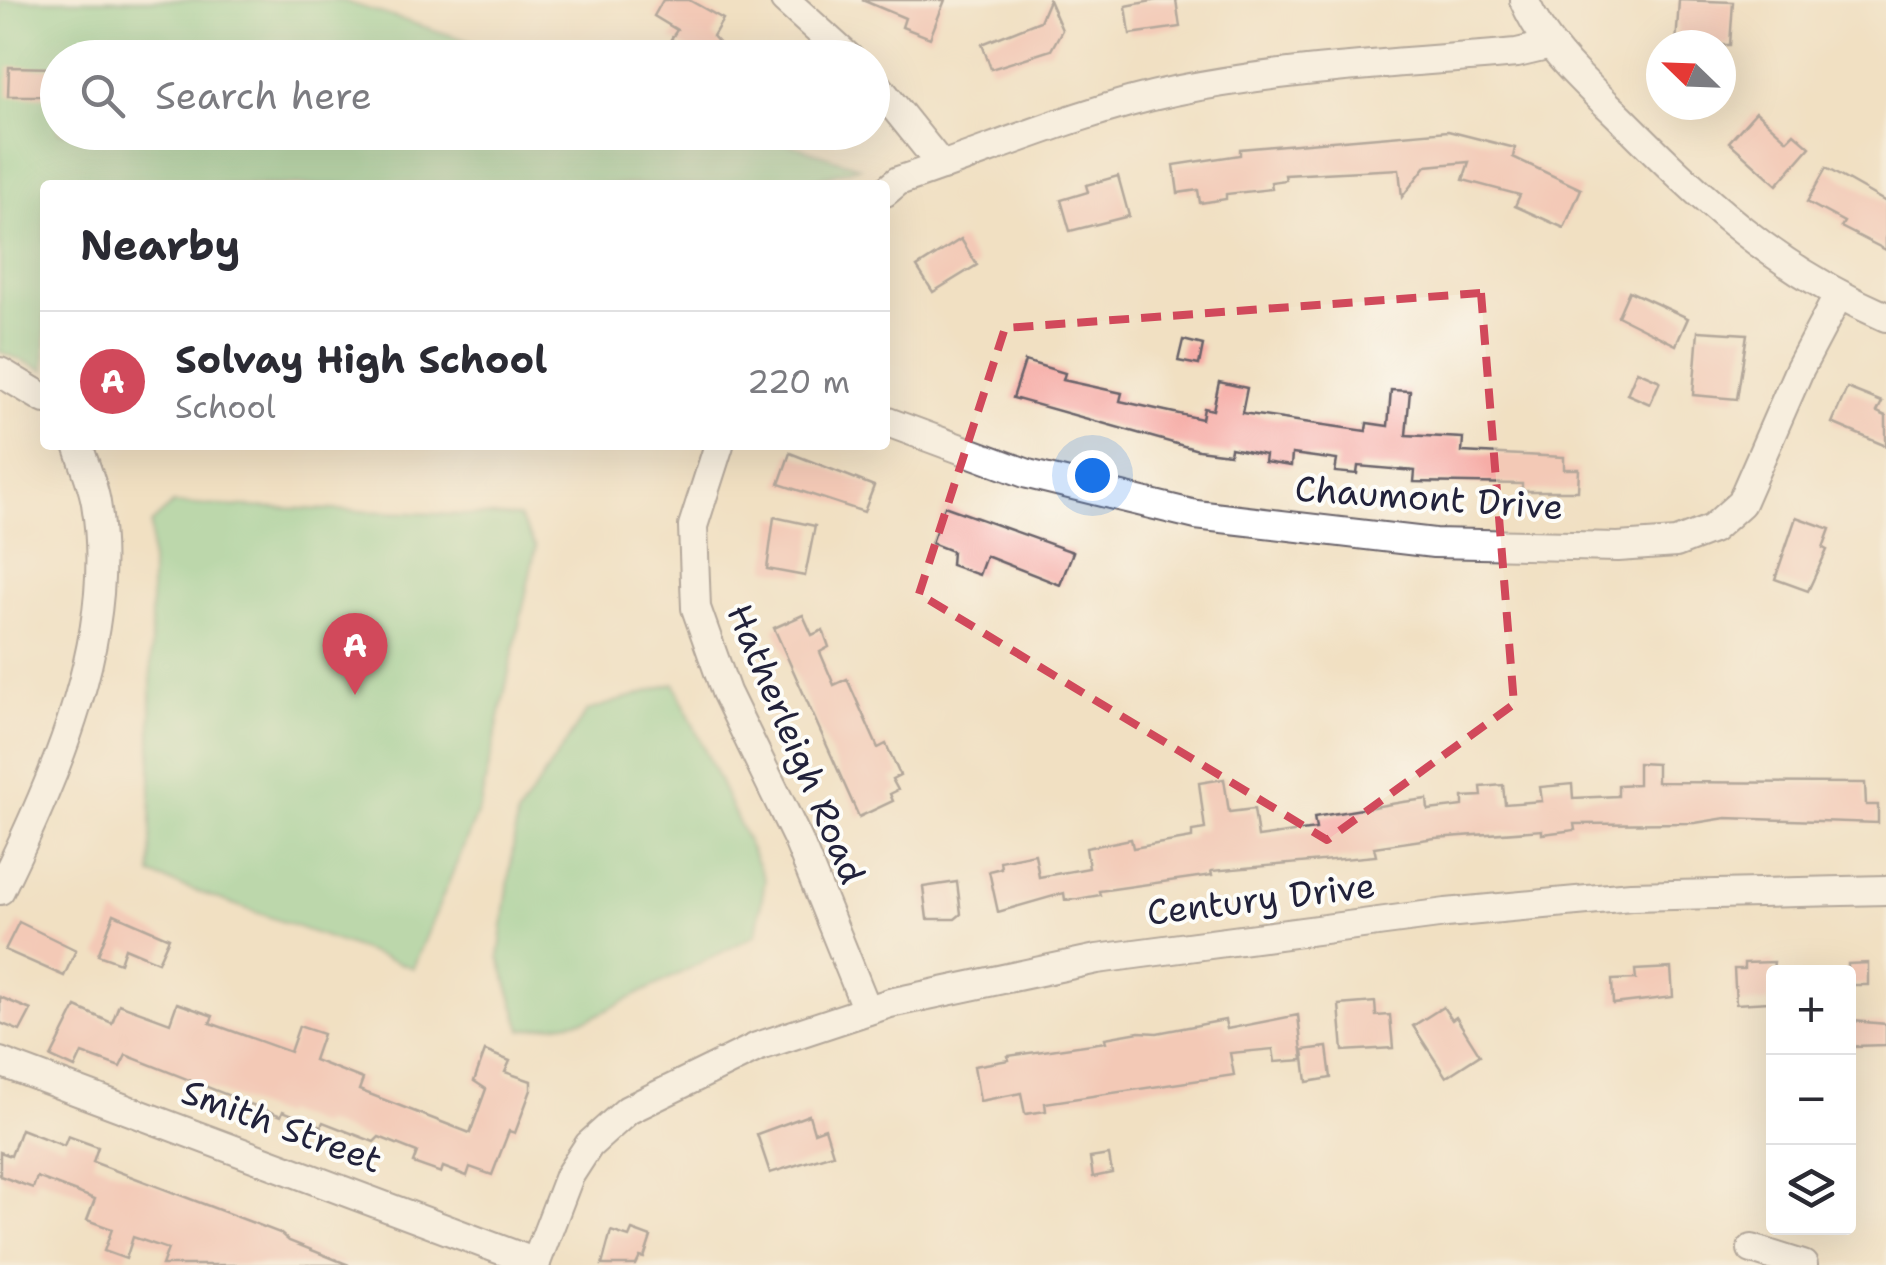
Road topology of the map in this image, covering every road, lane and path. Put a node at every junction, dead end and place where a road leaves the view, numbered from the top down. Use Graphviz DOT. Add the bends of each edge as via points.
graph roads {
  1 [pos="785,0"];
  2 [pos="1524,0"];
  3 [pos="829,40"];
  4 [pos="1551,45"];
  5 [pos="890,101"];
  6 [pos="942,166"];
  7 [pos="890,185"];
  8 [pos="1838,296"];
  9 [pos="1886,317"];
  10 [pos="0,372"];
  11 [pos="40,396"];
  12 [pos="890,423"];
  13 [pos="80,450"];
  14 [pos="717,450"];
  15 [pos="0,890"];
  16 [pos="1886,890"];
  17 [pos="867,1010"];
  18 [pos="0,1062"];
  19 [pos="1752,1250"];
  20 [pos="536,1264"];
  21 [pos="1803,1265"];
  1 -- 3 [label="street"];
  2 -- 4 [label="street"];
  4 -- 6 [label="street" via="1170,92"];
  4 -- 8 [label="street" via="1700,197 1779,262"];
  5 -- 6 [label="street"];
  6 -- 7 [label="street"];
  8 -- 9 [label="street"];
  8 -- 12 [label="street, Chaumont Drive" via="1742,503 1712,529 1676,544 1434,544 1196,515 1028,474"];
  10 -- 11 [label="street"];
  13 -- 15 [label="street" via="96,502 94,634 56,768"];
  14 -- 17 [label="street, Hatherleigh Road" via="693,526 696,608 726,692 798,840"];
  16 -- 17 [label="street, Century Drive" via="1631,896 1388,920 1098,958"];
  17 -- 20 [label="street, Century Drive" via="757,1047 628,1110 589,1144 569,1176"];
  18 -- 20 [label="street, Smith Street"];
  19 -- 21 [label="street"];
}
